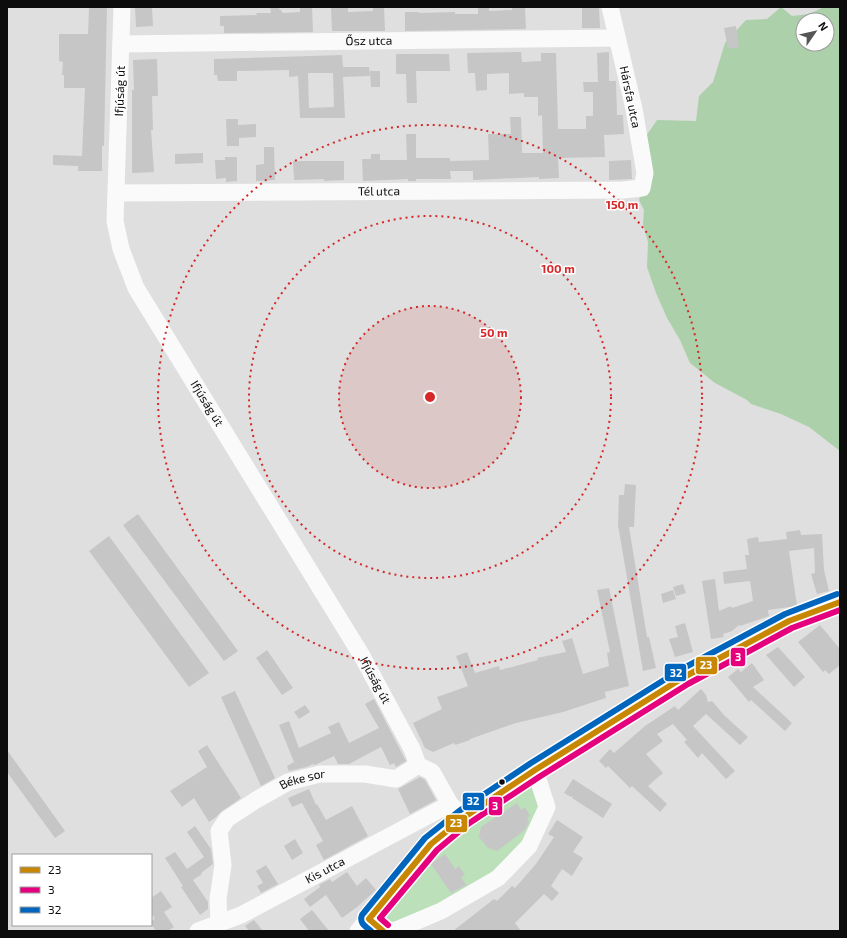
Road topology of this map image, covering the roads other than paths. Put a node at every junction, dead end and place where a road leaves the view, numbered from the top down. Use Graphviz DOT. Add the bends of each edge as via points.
graph roads {
  1 [pos="122,7"];
  2 [pos="610,7"];
  3 [pos="617,38"];
  4 [pos="122,44"];
  5 [pos="642,188"];
  6 [pos="117,193"];
  7 [pos="840,602"];
  8 [pos="418,765"];
  9 [pos="535,770"];
  10 [pos="450,804"];
  11 [pos="463,818"];
  12 [pos="219,923"];
  13 [pos="364,925"];
  14 [pos="198,931"];
  15 [pos="383,931"];
  1 -- 4 [label="street, Ifjúság út"];
  2 -- 3 [label="street, Hársfa utca"];
  3 -- 4 [label="street, Ősz utca"];
  3 -- 5 [label="street, Hársfa utca" via="634,109 645,173"];
  4 -- 6 [label="street, Ifjúság út"];
  5 -- 6 [label="street, Tél utca"];
  6 -- 8 [label="street, Ifjúság út" via="115,221 121,249 136,288 362,656"];
  7 -- 9 [label="street" via="790,621 684,676"];
  8 -- 10 [label="street" via="432,772"];
  8 -- 12 [label="street, Béke sor" via="396,779 365,774 320,774 288,782 227,819 219,831 223,865 218,899"];
  9 -- 11 [label="street"];
  9 -- 15 [label="street" via="547,807 530,846 498,878 441,911 396,930"];
  10 -- 11 [label="street"];
  10 -- 12 [label="street, Kis utca" via="241,915"];
  11 -- 13 [label="street" via="431,844"];
  12 -- 14 [label="street, Kis utca"];
  13 -- 15 [label="street"];
}
